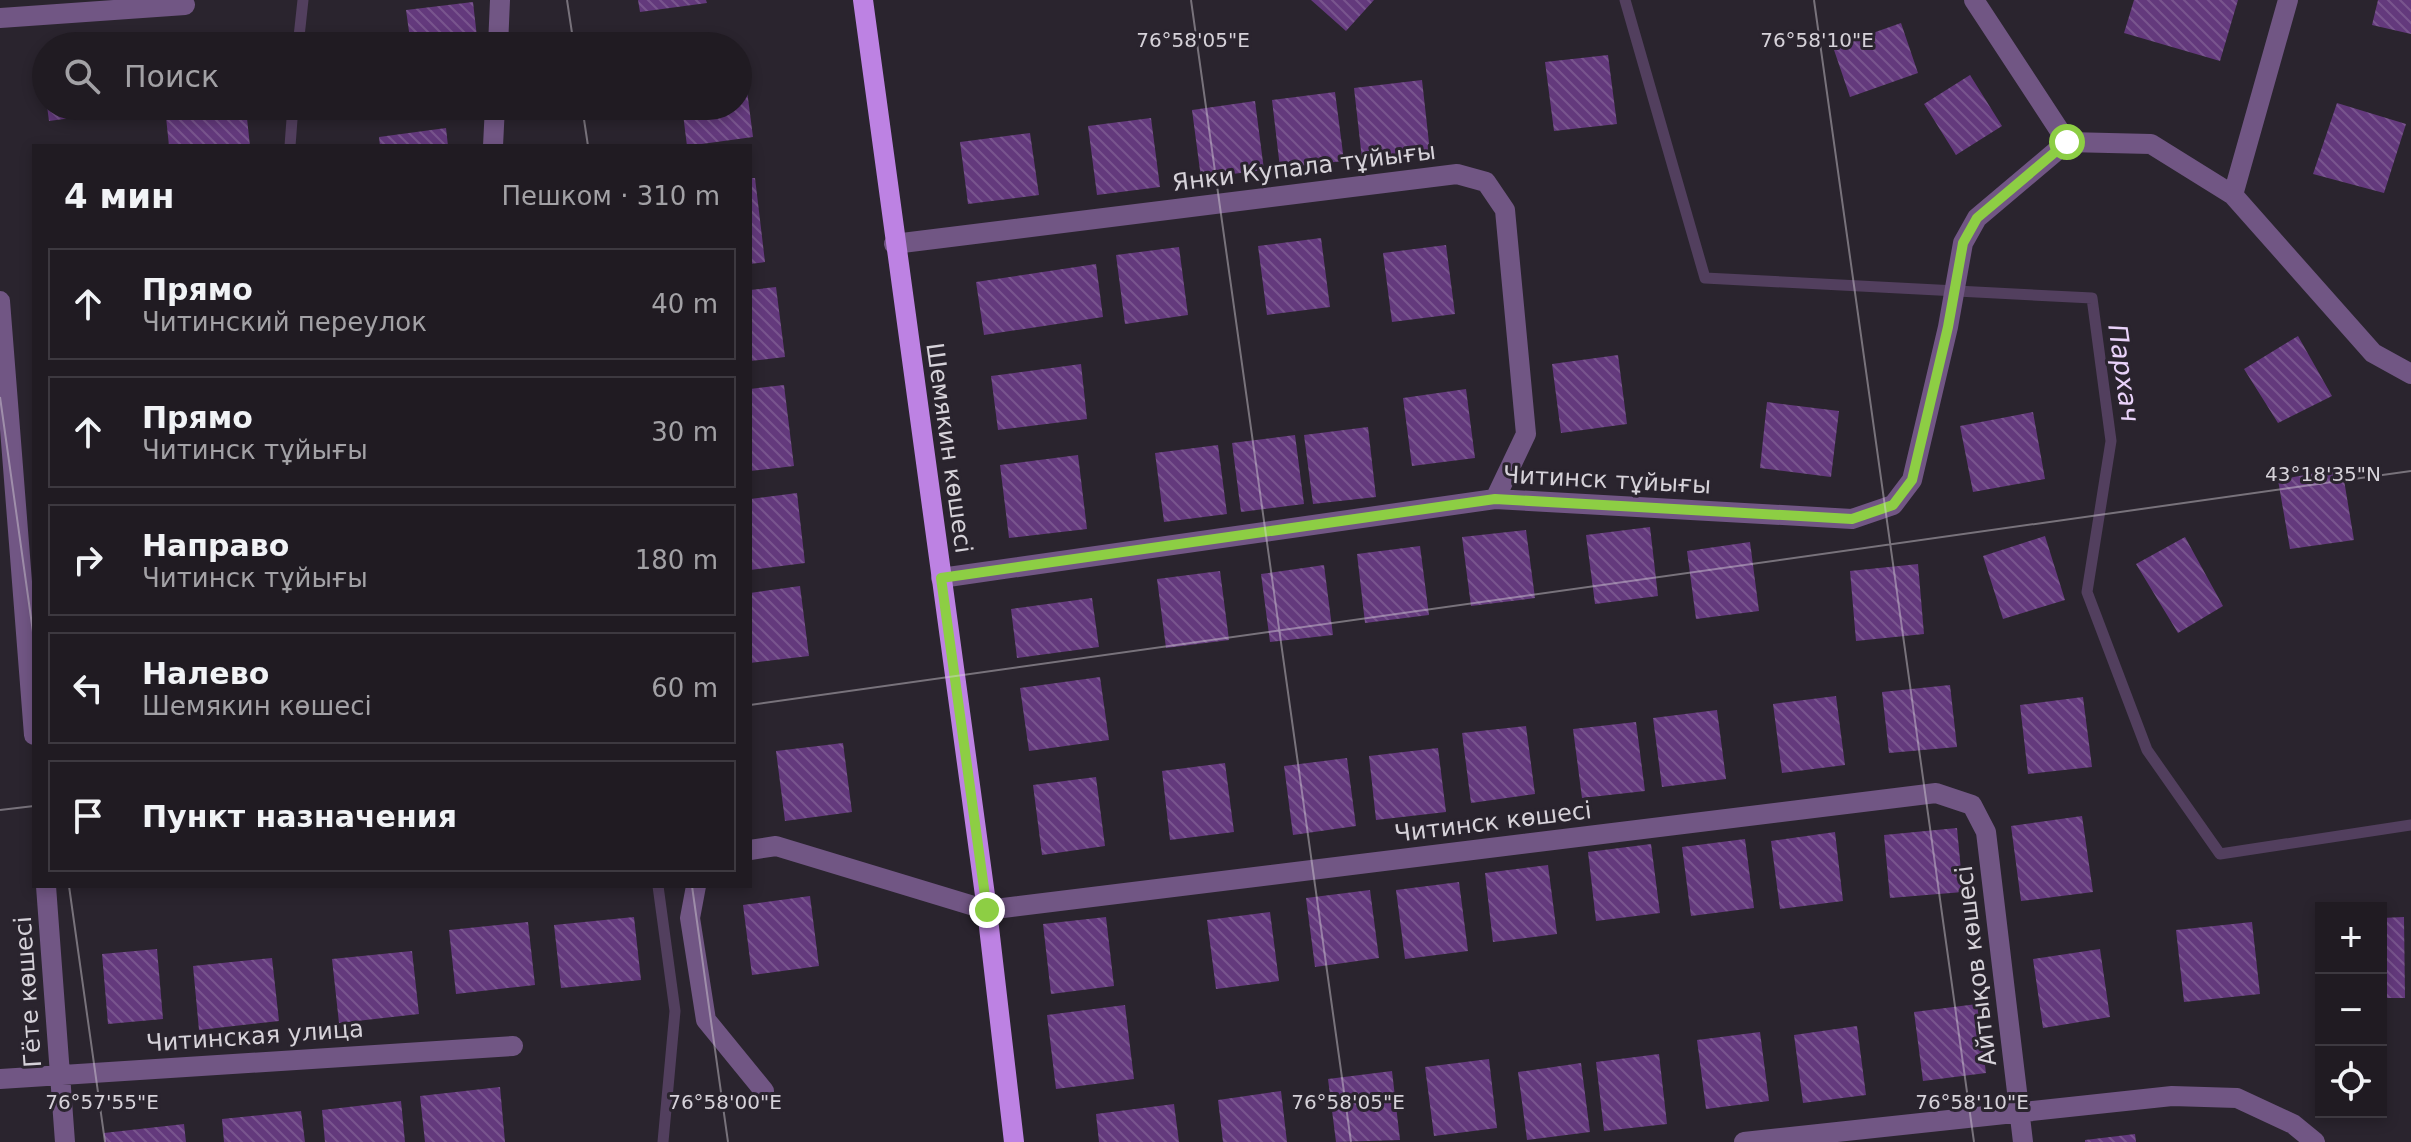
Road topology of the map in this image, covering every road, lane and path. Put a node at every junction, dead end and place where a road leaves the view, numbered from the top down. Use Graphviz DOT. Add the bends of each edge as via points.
graph roads {
  1 [pos="500,0"];
  2 [pos="863,0"];
  3 [pos="1974,0"];
  4 [pos="2288,0"];
  5 [pos="185,5"];
  6 [pos="0,18"];
  7 [pos="499,32"];
  8 [pos="494,120"];
  9 [pos="2067,142"];
  10 [pos="493,144"];
  11 [pos="2233,195"];
  12 [pos="894,244"];
  13 [pos="0,301"];
  14 [pos="2411,374"];
  15 [pos="1495,499"];
  16 [pos="941,578"];
  17 [pos="32,697"];
  18 [pos="1986,832"];
  19 [pos="752,850"];
  20 [pos="46,888"];
  21 [pos="696,888"];
  22 [pos="987,910"];
  23 [pos="513,1046"];
  24 [pos="61,1074"];
  25 [pos="0,1079"];
  26 [pos="764,1091"];
  27 [pos="2020,1113"];
  28 [pos="65,1142"];
  29 [pos="1014,1142"];
  30 [pos="1744,1142"];
  31 [pos="2023,1142"];
  32 [pos="2315,1142"];
  1 -- 7 [label="street"];
  2 -- 12 [label="main road, Шемякин көшесі"];
  3 -- 9 [label="street"];
  4 -- 11 [label="street"];
  5 -- 6 [label="street"];
  8 -- 10 [label="street"];
  9 -- 11 [label="street" via="2151,144"];
  9 -- 15 [label="street, Читинск тұйығы" via="1977,218 1963,243 1912,480 1893,505 1852,519"];
  11 -- 14 [label="street" via="2373,353"];
  12 -- 15 [label="street, Янки Купала тұйығы" via="1457,174 1486,182 1505,210 1526,434"];
  12 -- 16 [label="main road, Шемякин көшесі"];
  13 -- 17 [label="street"];
  15 -- 16 [label="street, Читинск тұйығы"];
  16 -- 22 [label="main road, Шемякин көшесі"];
  18 -- 22 [label="street, Читинск көшесі" via="1972,805 1936,793"];
  18 -- 27 [label="street, Айтықов көшесі"];
  19 -- 22 [label="street" via="776,846"];
  20 -- 24 [label="street, Гёте көшесі"];
  21 -- 26 [label="street" via="690,918 706,1020"];
  22 -- 29 [label="main road, Шемякин көшесі"];
  23 -- 24 [label="street, Читинская улица"];
  24 -- 25 [label="street, Читинская улица"];
  24 -- 28 [label="street, Гёте көшесі"];
  27 -- 30 [label="street"];
  27 -- 31 [label="street, Айтықов көшесі"];
  27 -- 32 [label="street" via="2172,1096 2237,1098 2293,1124"];
}
